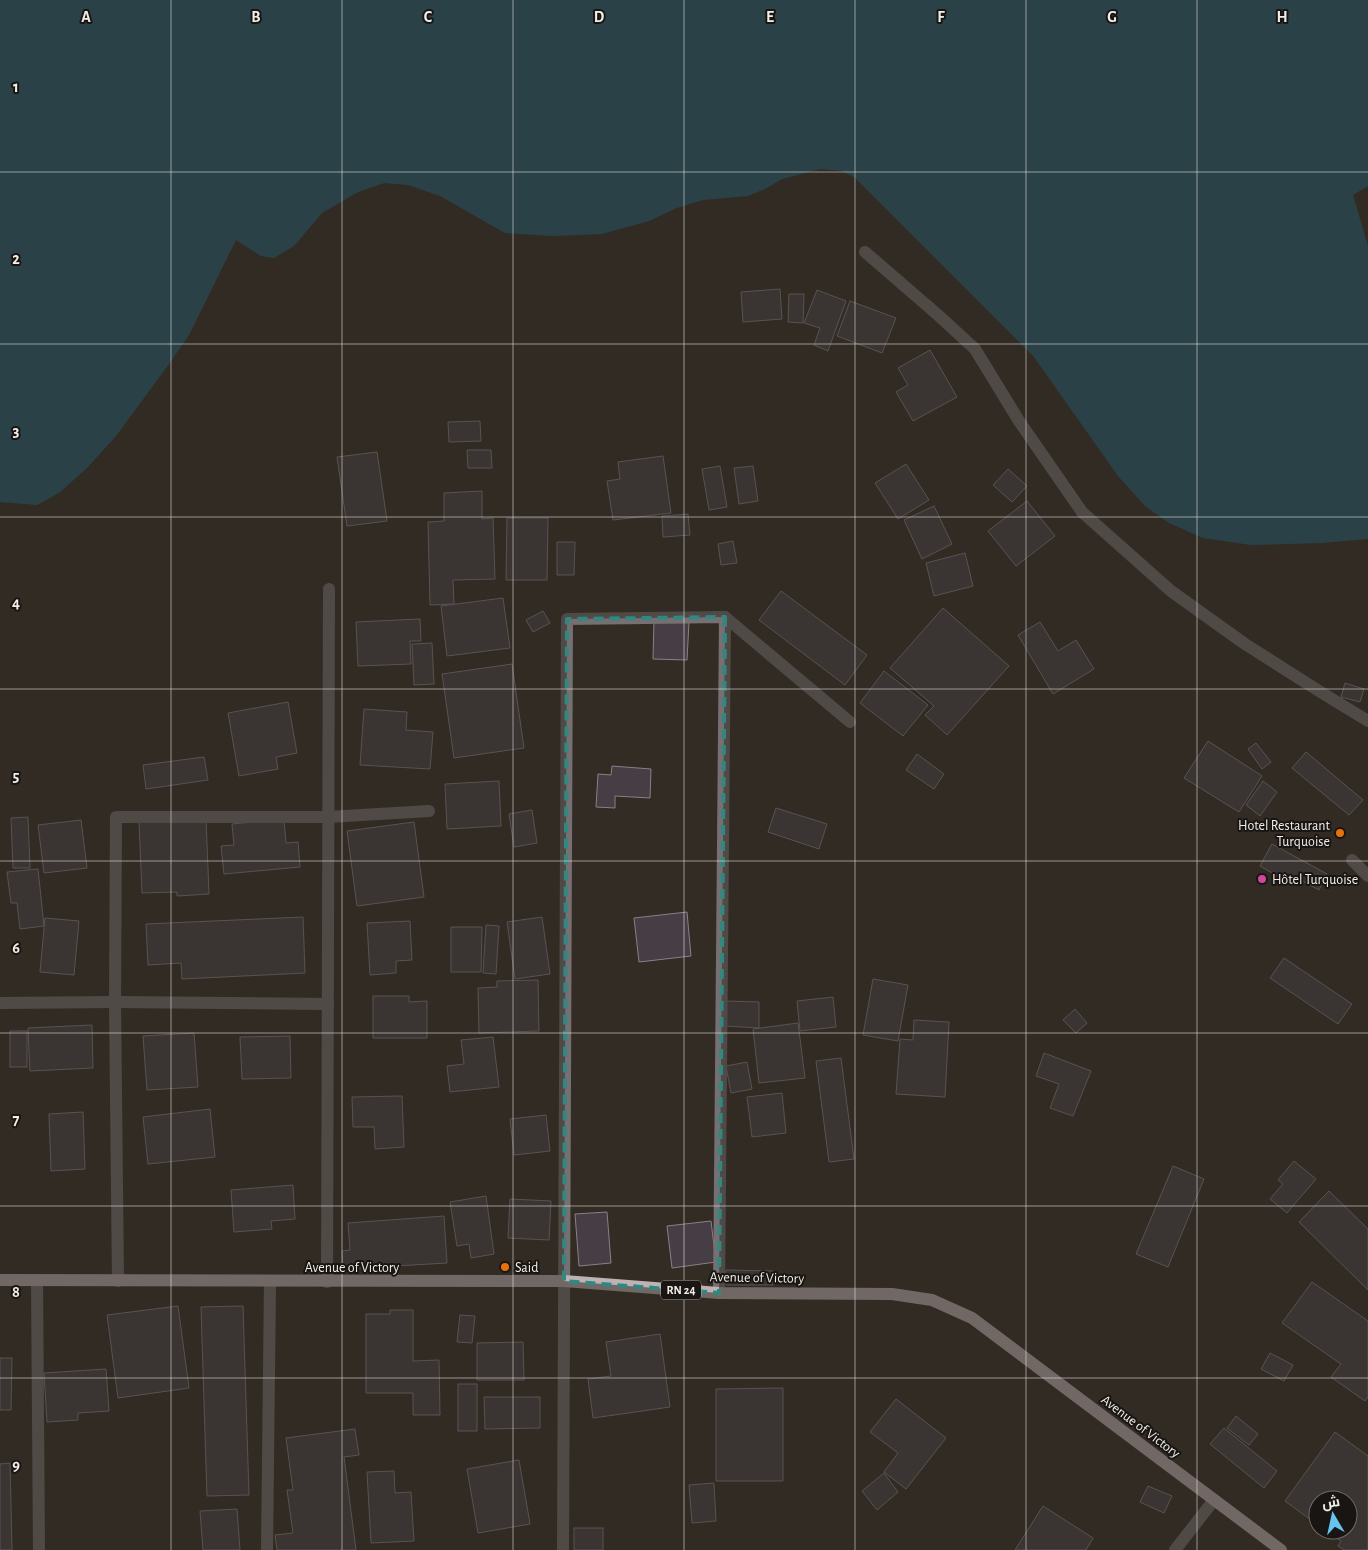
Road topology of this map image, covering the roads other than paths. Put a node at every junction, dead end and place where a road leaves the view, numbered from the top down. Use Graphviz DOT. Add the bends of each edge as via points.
graph roads {
  1 [pos="865,252"];
  2 [pos="329,589"];
  3 [pos="725,617"];
  4 [pos="1368,720"];
  5 [pos="850,722"];
  6 [pos="429,811"];
  7 [pos="328,817"];
  8 [pos="1352,860"];
  9 [pos="1368,876"];
  10 [pos="115,1002"];
  11 [pos="0,1003"];
  12 [pos="328,1004"];
  13 [pos="0,1280"];
  14 [pos="37,1280"];
  15 [pos="118,1281"];
  16 [pos="564,1281"];
  17 [pos="270,1282"];
  18 [pos="327,1282"];
  19 [pos="719,1293"];
  20 [pos="1214,1500"];
  21 [pos="39,1550"];
  22 [pos="267,1550"];
  23 [pos="563,1550"];
  24 [pos="1175,1550"];
  25 [pos="1281,1550"];
  1 -- 4 [label="street" via="975,349 1082,512 1178,596 1245,644"];
  2 -- 7 [label="street"];
  3 -- 5 [label="street"];
  3 -- 16 [label="street" via="567,618"];
  3 -- 19 [label="street"];
  6 -- 7 [label="street"];
  7 -- 10 [label="street" via="116,817"];
  7 -- 12 [label="street"];
  8 -- 9 [label="street"];
  10 -- 11 [label="street"];
  10 -- 12 [label="street"];
  10 -- 15 [label="street"];
  12 -- 18 [label="street"];
  13 -- 14 [label="main road, Avenue of Victory / RN 24"];
  14 -- 15 [label="main road, Avenue of Victory / RN 24"];
  14 -- 21 [label="street"];
  15 -- 17 [label="main road, Avenue of Victory / RN 24"];
  16 -- 18 [label="main road, Avenue of Victory / RN 24"];
  16 -- 19 [label="main road, Avenue of Victory / RN 24"];
  16 -- 23 [label="street"];
  17 -- 18 [label="main road, Avenue of Victory / RN 24"];
  17 -- 22 [label="street"];
  19 -- 20 [label="main road, Avenue of Victory / RN 24" via="892,1294 932,1300 972,1318"];
  20 -- 24 [label="street"];
  20 -- 25 [label="main road, Avenue of Victory / RN 24"];
}
